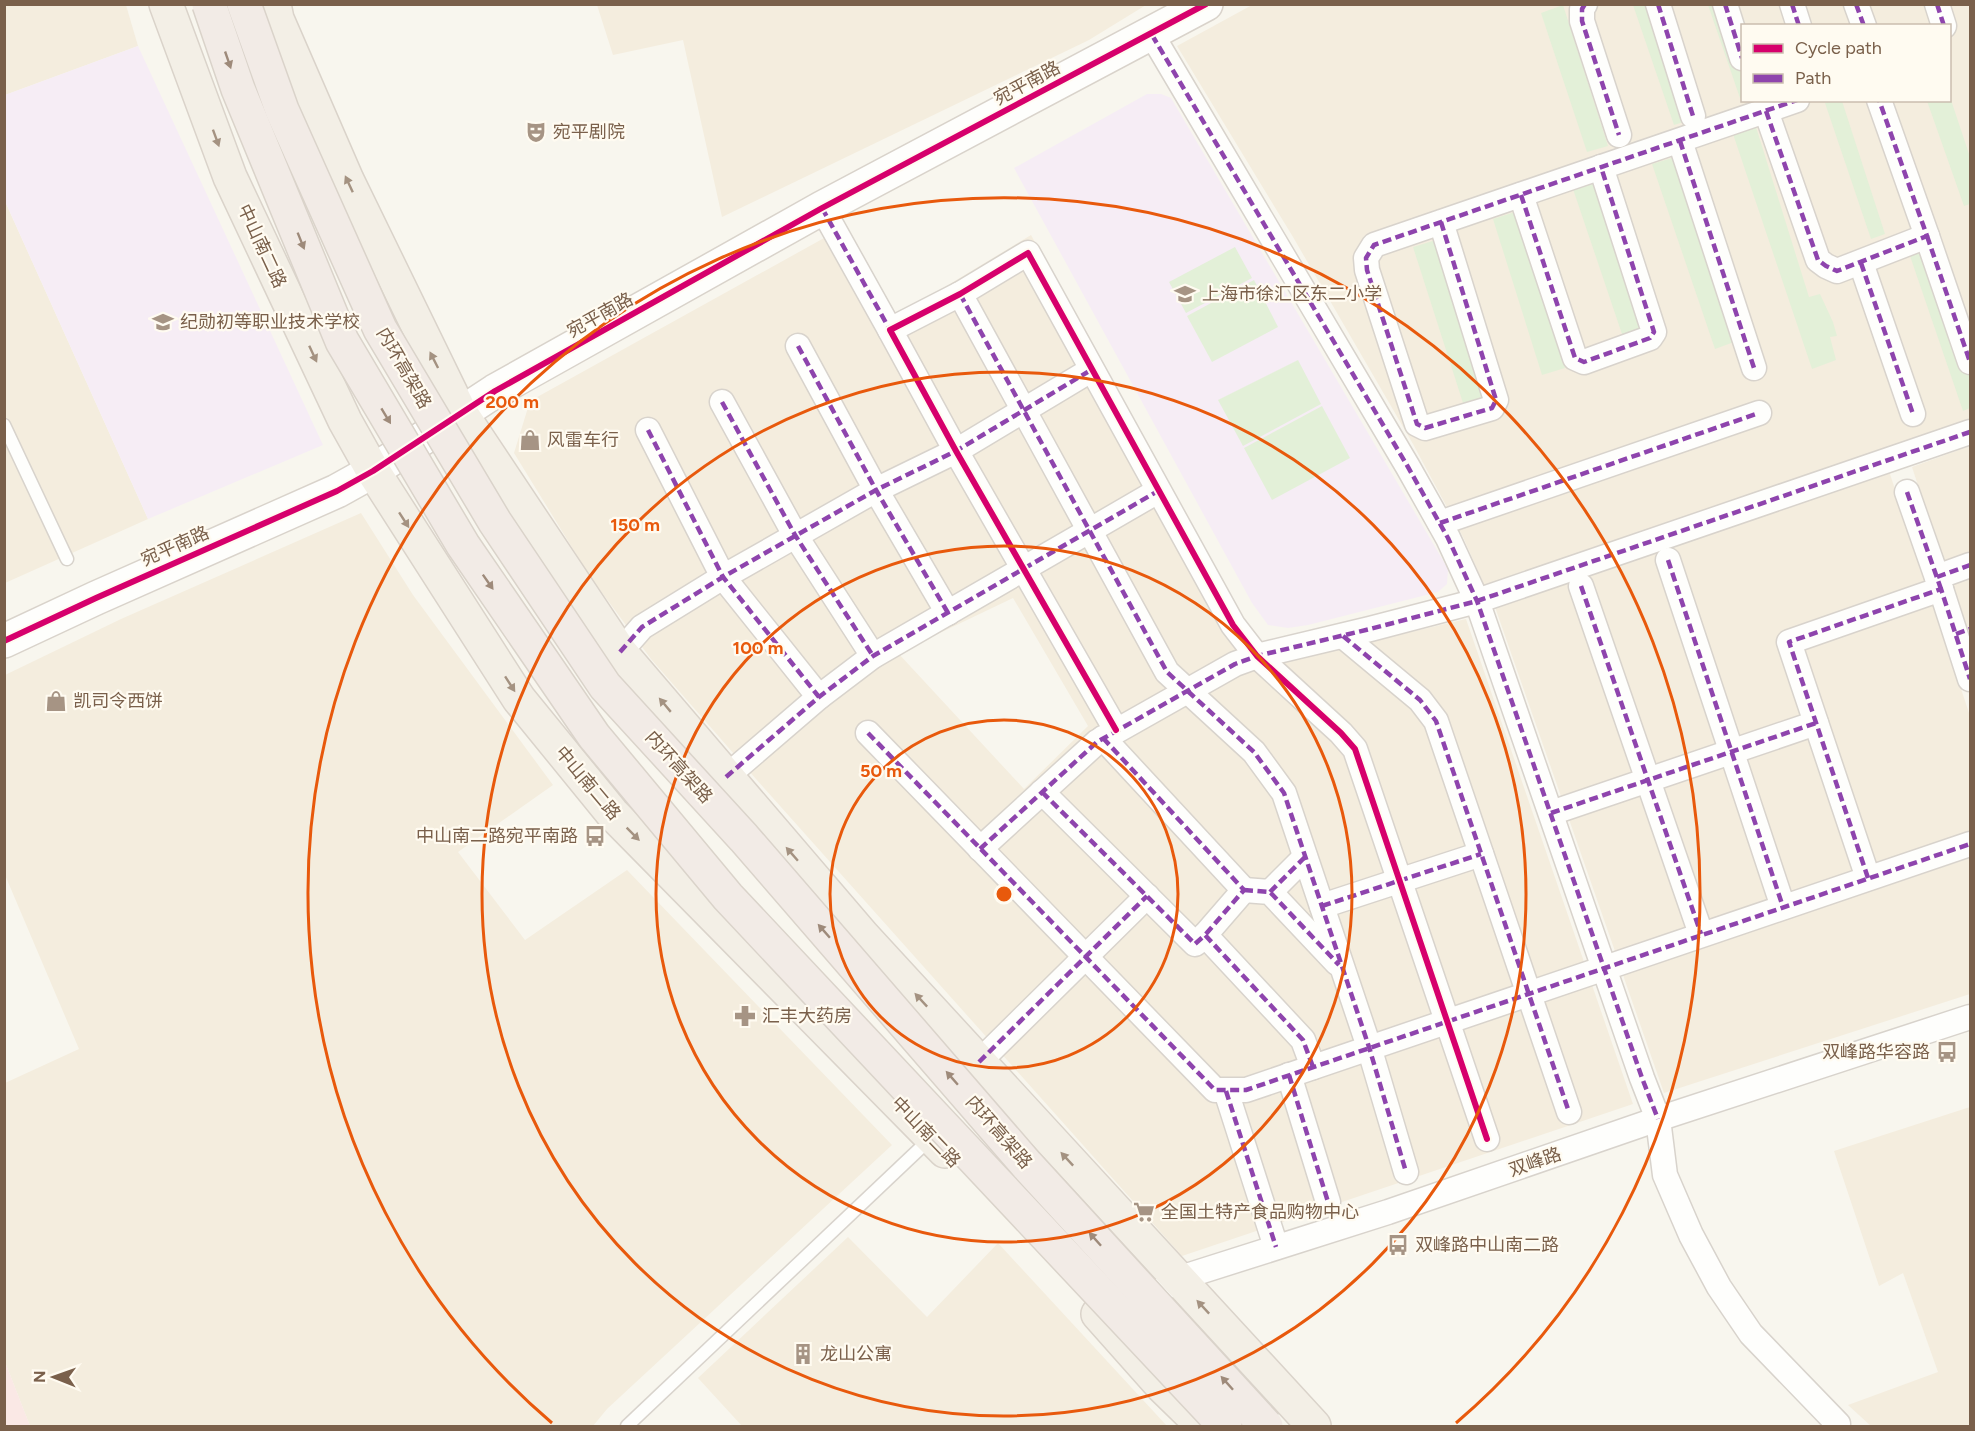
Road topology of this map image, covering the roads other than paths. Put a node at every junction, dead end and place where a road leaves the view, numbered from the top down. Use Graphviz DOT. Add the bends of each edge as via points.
graph roads {
  1 [pos="166,4"];
  2 [pos="210,4"];
  3 [pos="244,4"];
  4 [pos="274,4"];
  5 [pos="1206,4"];
  6 [pos="1585,4"];
  7 [pos="1658,4"];
  8 [pos="1725,4"];
  9 [pos="1792,4"];
  10 [pos="1856,4"];
  11 [pos="1937,4"];
  12 [pos="1798,24"];
  13 [pos="1863,24"];
  14 [pos="1943,24"];
  15 [pos="1152,35"];
  16 [pos="1741,52"];
  17 [pos="1791,102"];
  18 [pos="1880,102"];
  19 [pos="1766,111"];
  20 [pos="1694,116"];
  21 [pos="1619,135"];
  22 [pos="1680,141"];
  23 [pos="1601,168"];
  24 [pos="1521,195"];
  25 [pos="822,208"];
  26 [pos="1441,222"];
  27 [pos="1927,236"];
  28 [pos="1861,262"];
  29 [pos="960,294"];
  30 [pos="890,330"];
  31 [pos="798,346"];
  32 [pos="1971,362"];
  33 [pos="1754,368"];
  34 [pos="1091,370"];
  35 [pos="722,402"];
  36 [pos="460,412"];
  37 [pos="1024,412"];
  38 [pos="1759,413"];
  39 [pos="1913,414"];
  40 [pos="5,428"];
  41 [pos="648,430"];
  42 [pos="1971,432"];
  43 [pos="956,451"];
  44 [pos="373,471"];
  45 [pos="876,490"];
  46 [pos="1158,491"];
  47 [pos="1907,492"];
  48 [pos="1440,523"];
  49 [pos="1089,533"];
  50 [pos="795,535"];
  51 [pos="67,559"];
  52 [pos="1668,560"];
  53 [pos="1971,566"];
  54 [pos="1023,570"];
  55 [pos="723,577"];
  56 [pos="1939,583"];
  57 [pos="1581,586"];
  58 [pos="1477,601"];
  59 [pos="948,613"];
  60 [pos="1963,632"];
  61 [pos="1343,636"];
  62 [pos="4,641"];
  63 [pos="620,652"];
  64 [pos="873,656"];
  65 [pos="1257,656"];
  66 [pos="1971,679"];
  67 [pos="1186,691"];
  68 [pos="819,697"];
  69 [pos="1816,723"];
  70 [pos="868,734"];
  71 [pos="1109,734"];
  72 [pos="1732,752"];
  73 [pos="726,777"];
  74 [pos="1648,780"];
  75 [pos="1042,792"];
  76 [pos="1551,813"];
  77 [pos="1971,844"];
  78 [pos="980,849"];
  79 [pos="1481,854"];
  80 [pos="1305,857"];
  81 [pos="1868,878"];
  82 [pos="1400,881"];
  83 [pos="1244,890"];
  84 [pos="1270,892"];
  85 [pos="1147,896"];
  86 [pos="1322,906"];
  87 [pos="1783,907"];
  88 [pos="1701,934"];
  89 [pos="1205,935"];
  90 [pos="1085,957"];
  91 [pos="1604,967"];
  92 [pos="1342,969"];
  93 [pos="1529,993"];
  94 [pos="1971,1017"];
  95 [pos="1448,1021"];
  96 [pos="1369,1047"];
  97 [pos="979,1062"];
  98 [pos="1313,1067"];
  99 [pos="1289,1075"];
  100 [pos="1226,1091"];
  101 [pos="1569,1112"];
  102 [pos="1658,1119"];
  103 [pos="932,1137"];
  104 [pos="1487,1139"];
  105 [pos="1406,1172"];
  106 [pos="1328,1202"];
  107 [pos="1276,1247"];
  108 [pos="1178,1280"];
  109 [pos="1110,1327"];
  110 [pos="1840,1425"];
  111 [pos="627,1426"];
  112 [pos="1203,1426"];
  113 [pos="1225,1426"];
  114 [pos="1266,1426"];
  115 [pos="1314,1426"];
  1 -- 44 [label="main road, 中山南二路, one-way" via="230,177"];
  2 -- 113 [label="highway, 内环高架路, one-way, bridge" via="238,89 342,341 463,545 594,736 728,897"];
  114 -- 3 [label="highway, 内环高架路, one-way, bridge" via="1027,1165 744,838 605,686 495,522 380,329 282,110"];
  36 -- 4 [label="main road, one-way" via="347,180"];
  5 -- 15 [label="main road, 宛平南路"];
  6 -- 21 [label="street" via="1582,21"];
  7 -- 20 [label="street"];
  8 -- 16 [label="street"];
  9 -- 12 [label="street"];
  10 -- 13 [label="street"];
  11 -- 14 [label="street"];
  15 -- 25 [label="main road, 宛平南路"];
  15 -- 48 [label="street"];
  17 -- 19 [label="street"];
  18 -- 27 [label="street"];
  19 -- 22 [label="street"];
  19 -- 28 [label="street" via="1818,260 1837,271"];
  22 -- 23 [label="street"];
  22 -- 33 [label="street"];
  23 -- 24 [label="street"];
  23 -- 24 [label="street" via="1654,332 1650,338 1584,362 1575,358"];
  24 -- 26 [label="street"];
  25 -- 30 [label="street"];
  25 -- 36 [label="main road, 宛平南路"];
  26 -- 26 [label="street" via="1374,245 1366,258 1417,424 1425,428 1492,408 1496,400"];
  27 -- 28 [label="street"];
  27 -- 32 [label="street"];
  28 -- 39 [label="street"];
  29 -- 30 [label="street"];
  29 -- 34 [label="street" via="1028,253"];
  29 -- 37 [label="street"];
  30 -- 43 [label="street"];
  31 -- 45 [label="street"];
  34 -- 37 [label="street"];
  34 -- 46 [label="street"];
  35 -- 50 [label="street"];
  36 -- 44 [label="main road, 宛平南路"];
  36 -- 63 [label="main road"];
  37 -- 43 [label="street"];
  37 -- 49 [label="street"];
  38 -- 48 [label="street"];
  40 -- 51 [label="lane"];
  41 -- 55 [label="street"];
  42 -- 58 [label="street"];
  43 -- 45 [label="street"];
  43 -- 54 [label="street"];
  44 -- 62 [label="main road, 宛平南路" via="337,491"];
  44 -- 103 [label="main road, 中山南二路, one-way" via="519,699 612,813"];
  45 -- 50 [label="street"];
  45 -- 59 [label="street"];
  46 -- 49 [label="street"];
  46 -- 65 [label="street" via="1222,607"];
  47 -- 56 [label="street"];
  48 -- 58 [label="street"];
  49 -- 54 [label="street"];
  49 -- 67 [label="street" via="1167,672"];
  50 -- 55 [label="street"];
  50 -- 64 [label="street"];
  52 -- 72 [label="street"];
  53 -- 56 [label="street"];
  54 -- 59 [label="street"];
  54 -- 71 [label="street"];
  55 -- 63 [label="street" via="642,627"];
  55 -- 68 [label="street"];
  56 -- 60 [label="street"];
  56 -- 69 [label="street" via="1789,642"];
  57 -- 74 [label="street"];
  58 -- 61 [label="street"];
  58 -- 76 [label="street"];
  59 -- 64 [label="street"];
  60 -- 66 [label="street"];
  61 -- 65 [label="street"];
  61 -- 79 [label="street" via="1420,700 1436,721"];
  73 -- 63 [label="main road, one-way"];
  64 -- 68 [label="street"];
  65 -- 67 [label="street"];
  65 -- 82 [label="street" via="1355,749"];
  67 -- 71 [label="street"];
  67 -- 80 [label="street" via="1254,752 1272,775 1284,793"];
  68 -- 73 [label="street"];
  69 -- 72 [label="street"];
  69 -- 81 [label="street"];
  70 -- 78 [label="street"];
  71 -- 75 [label="street"];
  71 -- 83 [label="street"];
  72 -- 74 [label="street"];
  72 -- 87 [label="street"];
  97 -- 73 [label="main road, one-way" via="863,936"];
  74 -- 76 [label="street"];
  74 -- 88 [label="street"];
  75 -- 78 [label="street"];
  75 -- 85 [label="street"];
  76 -- 91 [label="street"];
  77 -- 81 [label="street"];
  78 -- 90 [label="street"];
  79 -- 82 [label="street"];
  79 -- 93 [label="street"];
  80 -- 84 [label="street"];
  80 -- 86 [label="street"];
  81 -- 87 [label="street"];
  82 -- 86 [label="street"];
  82 -- 95 [label="street"];
  83 -- 84 [label="street"];
  83 -- 89 [label="street"];
  84 -- 92 [label="street"];
  85 -- 89 [label="street" via="1195,944"];
  85 -- 90 [label="street"];
  86 -- 92 [label="street"];
  87 -- 88 [label="street"];
  88 -- 91 [label="street"];
  89 -- 98 [label="street" via="1303,1040"];
  90 -- 97 [label="street"];
  90 -- 100 [label="street" via="1215,1090"];
  91 -- 93 [label="street"];
  91 -- 102 [label="street"];
  92 -- 96 [label="street"];
  93 -- 95 [label="street"];
  93 -- 101 [label="street"];
  94 -- 102 [label="street, 双峰路"];
  95 -- 96 [label="street"];
  95 -- 104 [label="street"];
  96 -- 98 [label="street"];
  96 -- 105 [label="street"];
  108 -- 97 [label="main road, one-way"];
  98 -- 99 [label="street"];
  99 -- 100 [label="street" via="1246,1090"];
  99 -- 106 [label="street"];
  100 -- 107 [label="street"];
  102 -- 107 [label="street, 双峰路"];
  102 -- 110 [label="street" via="1665,1175 1690,1235 1719,1287 1751,1334"];
  103 -- 109 [label="main road, 中山南二路"];
  103 -- 111 [label="lane"];
  107 -- 108 [label="street, 双峰路"];
  108 -- 109 [label="street, 双峰路"];
  115 -- 108 [label="main road, one-way"];
  109 -- 112 [label="main road, 中山南二路"];
}
